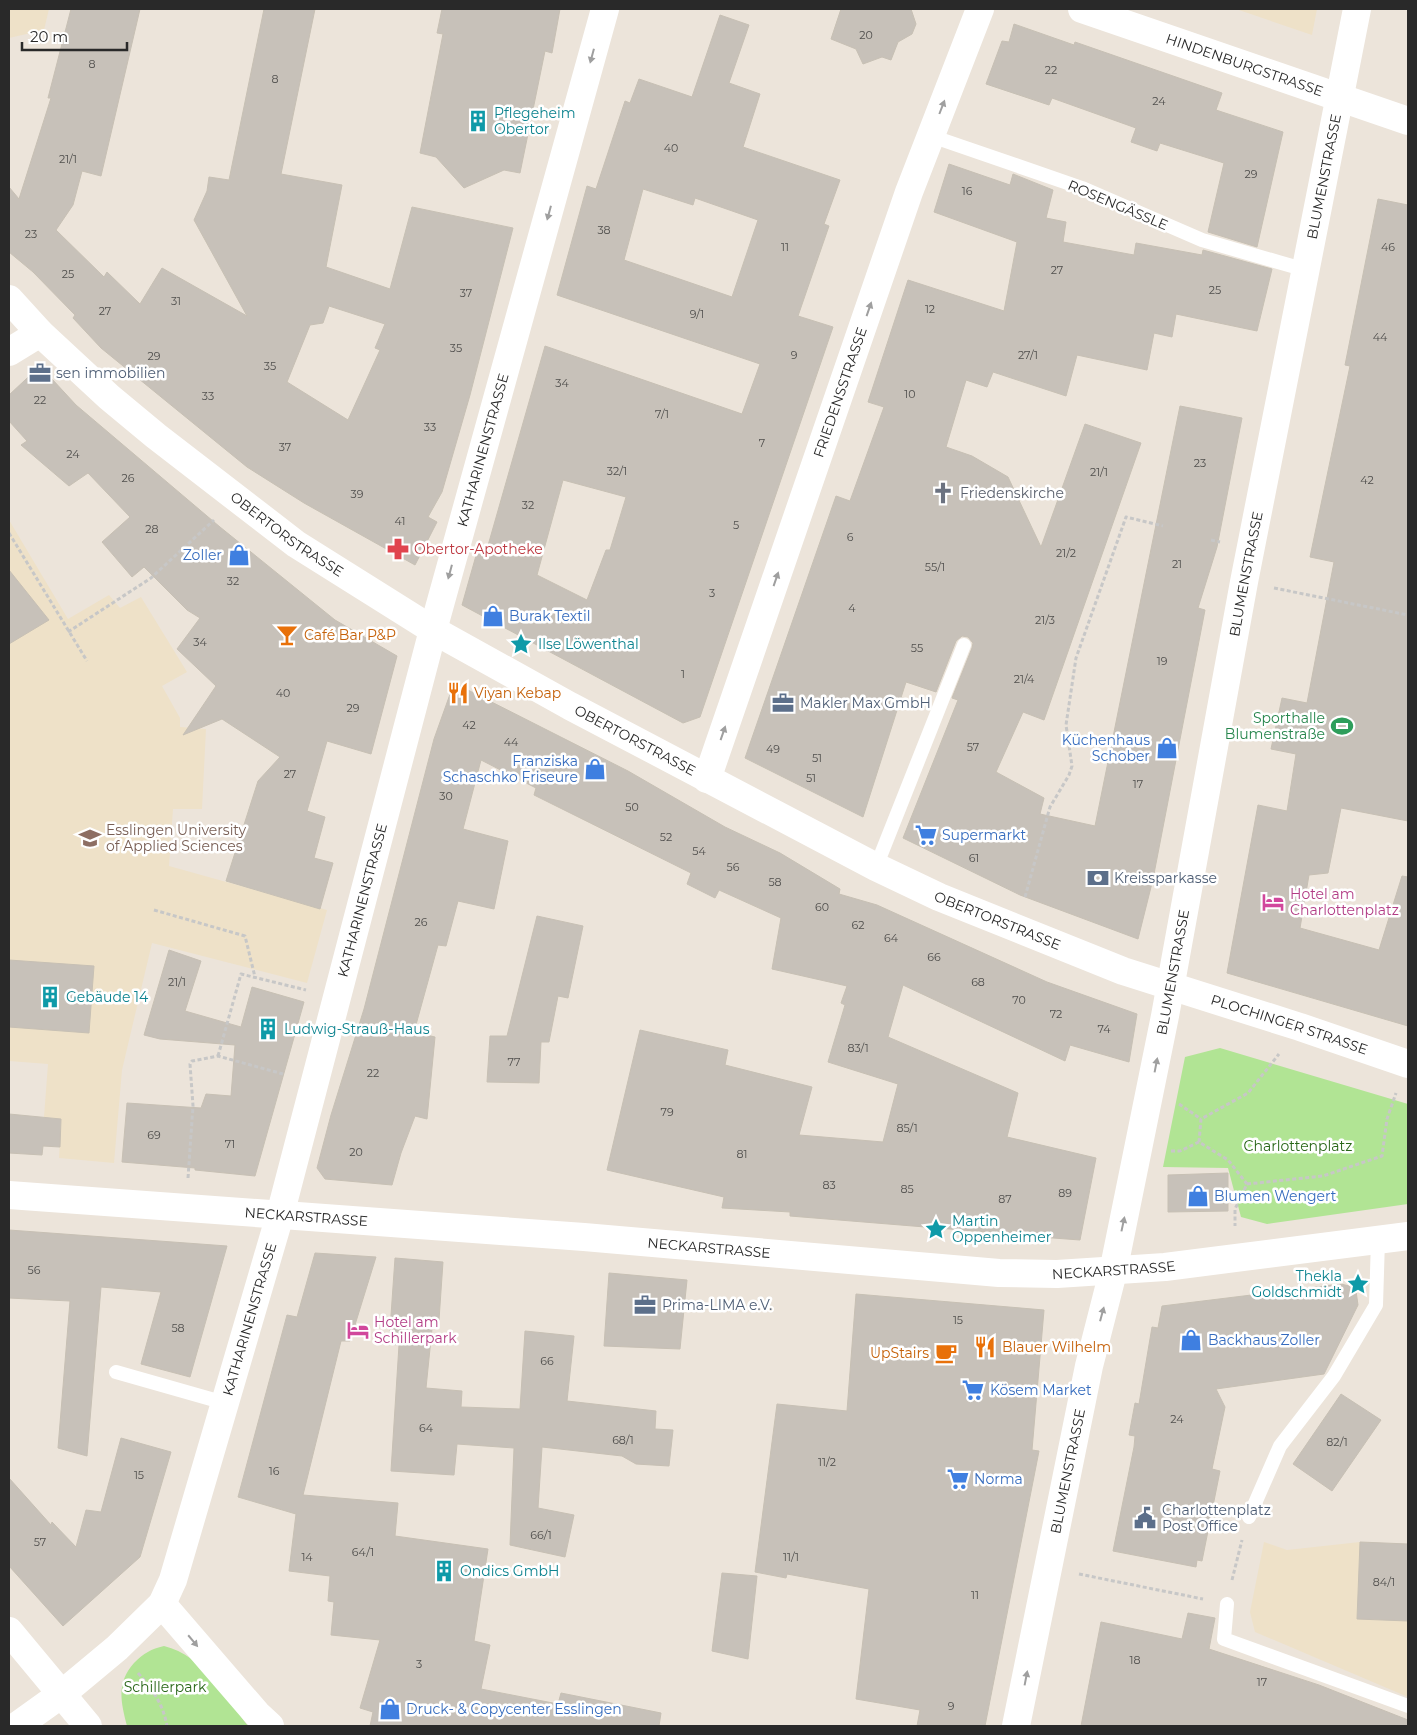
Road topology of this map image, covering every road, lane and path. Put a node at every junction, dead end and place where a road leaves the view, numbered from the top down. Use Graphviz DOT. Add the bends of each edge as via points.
graph roads {
  1 [pos="605,9"];
  2 [pos="980,9"];
  3 [pos="1082,9"];
  4 [pos="1357,9"];
  5 [pos="1339,98"];
  6 [pos="1408,121"];
  7 [pos="931,136"];
  8 [pos="1306,270"];
  9 [pos="9,299"];
  10 [pos="40,333"];
  11 [pos="9,352"];
  12 [pos="237,499"];
  13 [pos="1164,526"];
  14 [pos="9,533"];
  15 [pos="1244,582"];
  16 [pos="1408,615"];
  17 [pos="434,630"];
  18 [pos="68,632"];
  19 [pos="964,645"];
  20 [pos="87,661"];
  21 [pos="707,779"];
  22 [pos="876,867"];
  23 [pos="1023,905"];
  24 [pos="154,910"];
  25 [pos="255,977"];
  26 [pos="1171,987"];
  27 [pos="337,999"];
  28 [pos="1300,1027"];
  29 [pos="218,1056"];
  30 [pos="1407,1064"];
  31 [pos="315,1083"];
  32 [pos="1199,1142"];
  33 [pos="1138,1151"];
  34 [pos="1247,1184"];
  35 [pos="9,1195"];
  36 [pos="185,1206"];
  37 [pos="280,1215"];
  38 [pos="1408,1236"];
  39 [pos="1378,1240"];
  40 [pos="1237,1259"];
  41 [pos="1113,1272"];
  42 [pos="116,1372"];
  43 [pos="225,1403"];
  44 [pos="1248,1517"];
  45 [pos="1049,1568"];
  46 [pos="162,1604"];
  47 [pos="1227,1604"];
  48 [pos="9,1631"];
  49 [pos="117,1648"];
  50 [pos="63,1693"];
  51 [pos="1408,1706"];
  52 [pos="17,1726"];
  53 [pos="88,1726"];
  54 [pos="167,1726"];
  55 [pos="270,1726"];
  56 [pos="1016,1726"];
  1 -- 17 [label="street, KATHARINENSTRASSE, one-way"];
  7 -- 2 [label="street, FRIEDENSSTRASSE, one-way"];
  3 -- 5 [label="street, HINDENBURGSTRASSE"];
  4 -- 5 [label="street, BLUMENSTRASSE"];
  5 -- 6 [label="street, HINDENBURGSTRASSE"];
  5 -- 8 [label="street, BLUMENSTRASSE"];
  7 -- 8 [label="lane, ROSENGÄSSLE" via="1082,188 1196,238"];
  21 -- 7 [label="street, FRIEDENSSTRASSE, one-way"];
  8 -- 15 [label="street, BLUMENSTRASSE"];
  9 -- 10 [label="street, OBERTORSTRASSE"];
  10 -- 11 [label="street"];
  10 -- 12 [label="street, OBERTORSTRASSE" via="142,425"];
  12 -- 17 [label="street, OBERTORSTRASSE" via="296,544"];
  12 -- 18 [label="path" via="151,578"];
  13 -- 23 [label="path" via="1126,518 1123,526 1076,658 1066,725 1072,766 1050,807"];
  14 -- 18 [label="path"];
  15 -- 16 [label="path"];
  15 -- 26 [label="street, BLUMENSTRASSE"];
  17 -- 21 [label="street, OBERTORSTRASSE"];
  17 -- 27 [label="street, KATHARINENSTRASSE"];
  18 -- 20 [label="path"];
  19 -- 22 [label="lane"];
  21 -- 22 [label="street, OBERTORSTRASSE"];
  22 -- 26 [label="street, OBERTORSTRASSE" via="939,897 1123,972"];
  24 -- 25 [label="path" via="245,936"];
  25 -- 27 [label="path"];
  25 -- 29 [label="path" via="241,974"];
  26 -- 28 [label="street, PLOCHINGER STRASSE"];
  33 -- 26 [label="street, BLUMENSTRASSE, one-way"];
  27 -- 31 [label="street, KATHARINENSTRASSE"];
  28 -- 30 [label="street, PLOCHINGER STRASSE"];
  28 -- 32 [label="path" via="1248,1093 1201,1119"];
  29 -- 31 [label="path"];
  29 -- 36 [label="path" via="190,1064 193,1106"];
  30 -- 34 [label="path" via="1388,1120 1382,1156 1323,1176"];
  31 -- 37 [label="street, KATHARINENSTRASSE"];
  32 -- 33 [label="path" via="1180,1151"];
  32 -- 34 [label="path" via="1228,1160"];
  41 -- 33 [label="street, BLUMENSTRASSE, one-way"];
  34 -- 40 [label="path" via="1235,1209"];
  35 -- 36 [label="street, NECKARSTRASSE"];
  36 -- 37 [label="street, NECKARSTRASSE"];
  37 -- 41 [label="street, NECKARSTRASSE" via="584,1237 999,1273"];
  37 -- 43 [label="street, KATHARINENSTRASSE"];
  38 -- 39 [label="street, NECKARSTRASSE"];
  39 -- 40 [label="street, NECKARSTRASSE"];
  39 -- 44 [label="lane" via="1376,1305 1334,1376 1280,1446"];
  40 -- 41 [label="street, NECKARSTRASSE"];
  45 -- 41 [label="street, BLUMENSTRASSE, one-way" via="1089,1366"];
  42 -- 43 [label="lane"];
  43 -- 46 [label="street, KATHARINENSTRASSE" via="174,1580"];
  44 -- 47 [label="path"];
  45 -- 47 [label="path"];
  56 -- 45 [label="street, BLUMENSTRASSE, one-way"];
  46 -- 49 [label="street, KATHARINENSTRASSE"];
  46 -- 55 [label="street, one-way" via="256,1714"];
  47 -- 51 [label="lane" via="1224,1639"];
  48 -- 50 [label="street"];
  49 -- 50 [label="street, KATHARINENSTRASSE"];
  49 -- 54 [label="path" via="152,1688 164,1709"];
  50 -- 52 [label="street, KATHARINENSTRASSE"];
  50 -- 53 [label="street"];
}
